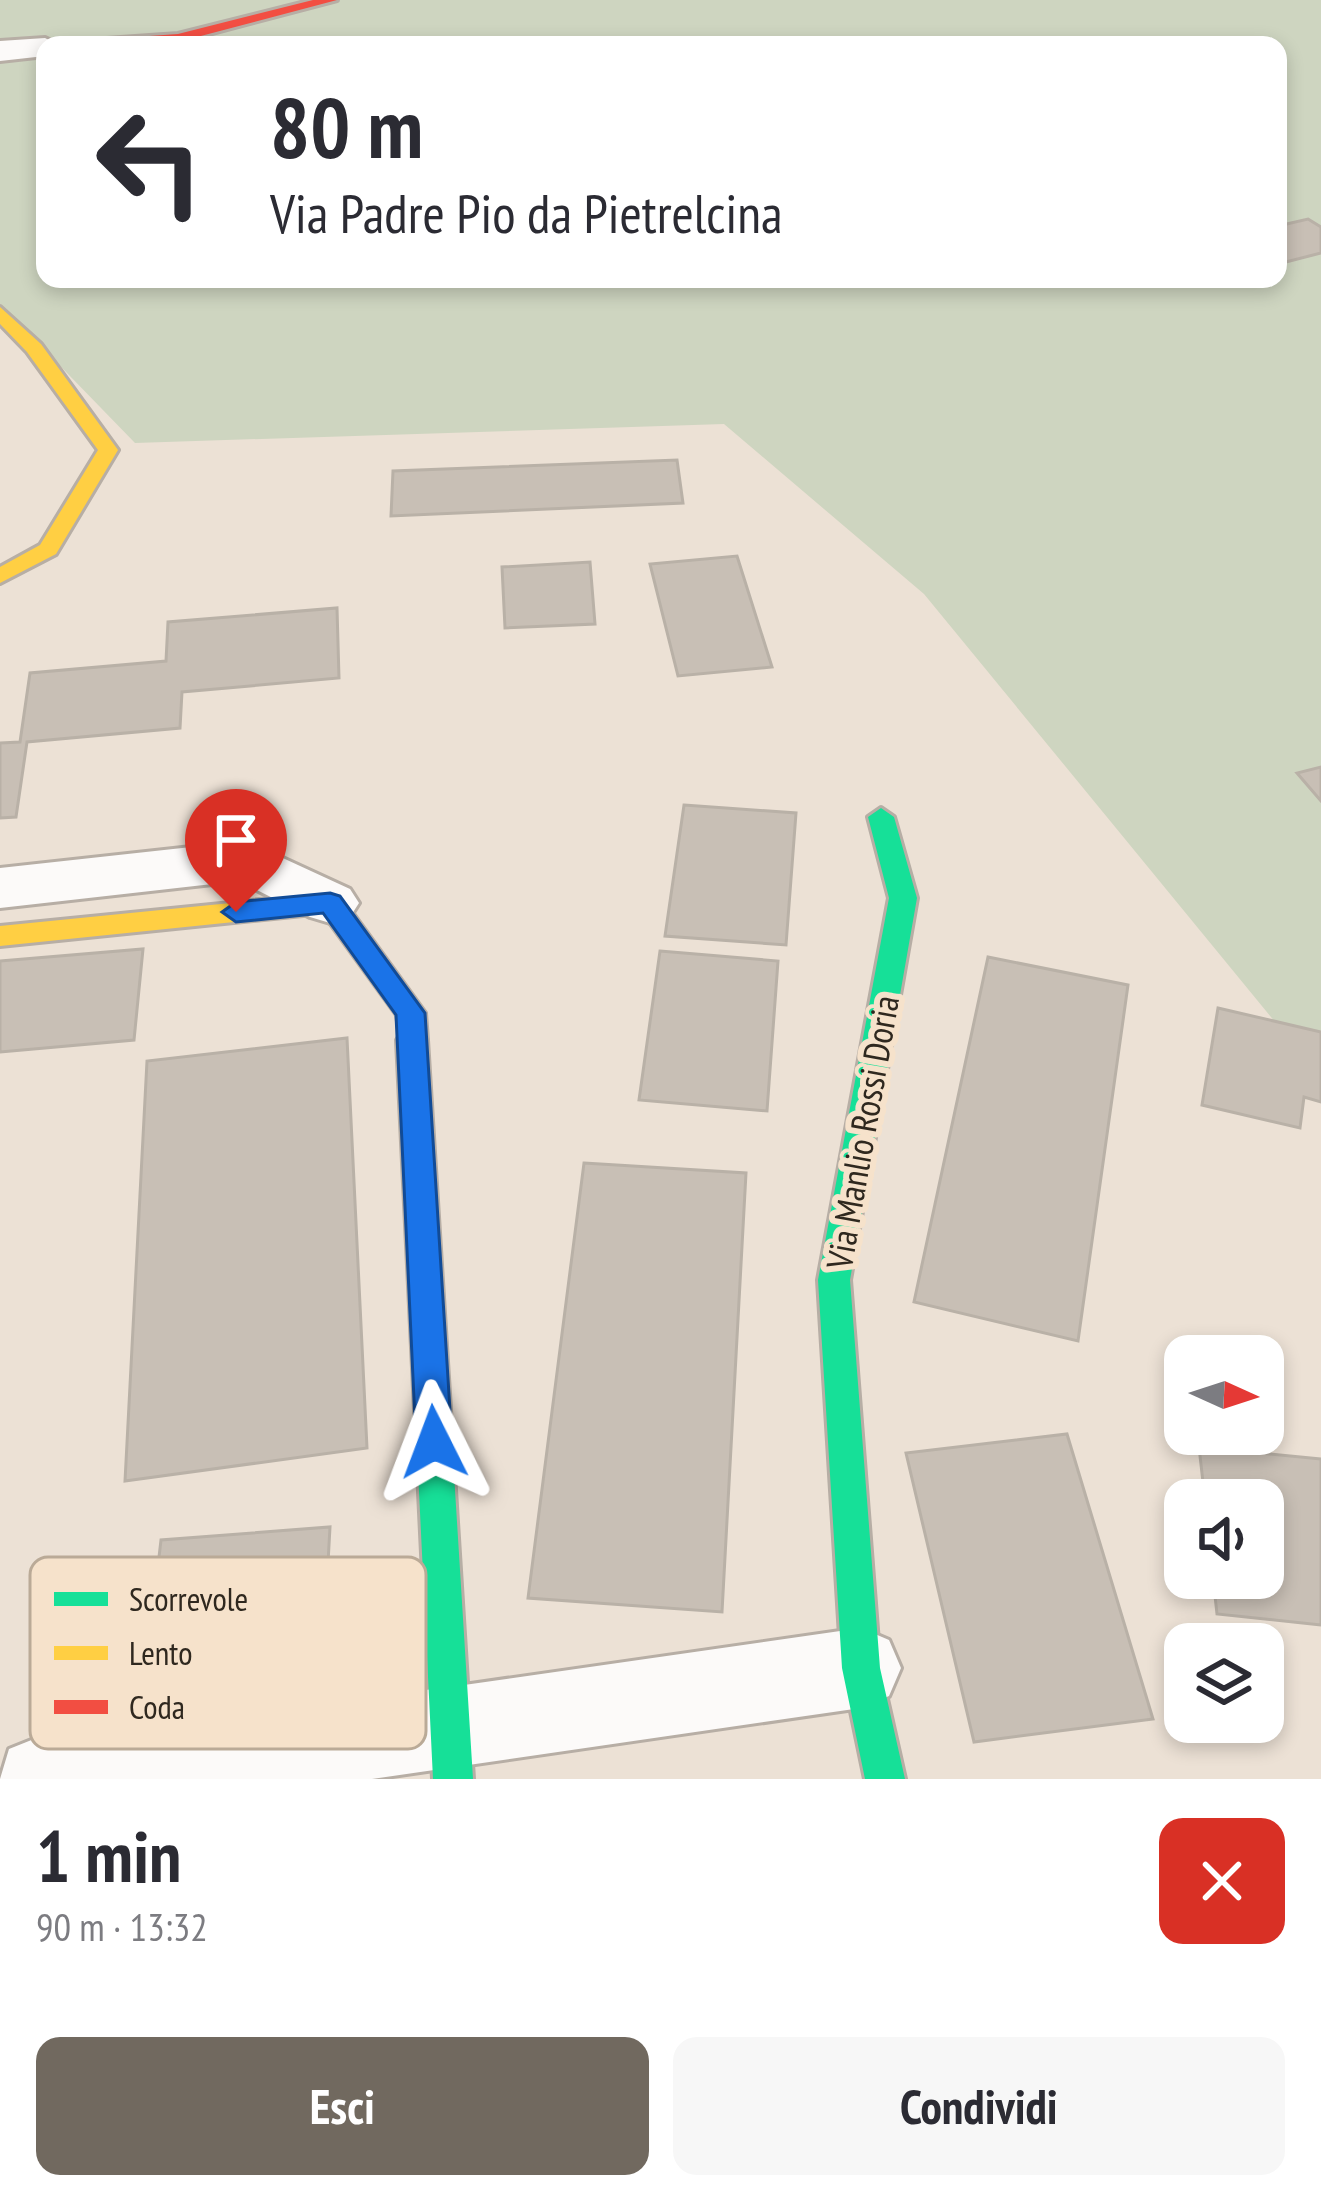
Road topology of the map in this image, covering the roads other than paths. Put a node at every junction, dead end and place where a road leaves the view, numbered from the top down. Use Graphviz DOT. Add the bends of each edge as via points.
graph roads {
  1 [pos="330,0"];
  2 [pos="186,36"];
  3 [pos="36,48"];
  4 [pos="0,51"];
  5 [pos="0,313"];
  6 [pos="0,576"];
  7 [pos="880,817"];
  8 [pos="0,887"];
  9 [pos="330,903"];
  10 [pos="0,936"];
  11 [pos="862,1668"];
  12 [pos="451,1754"];
  13 [pos="39,1779"];
  14 [pos="885,1779"];
  1 -- 2 [label="street"];
  3 -- 4 [label="street"];
  5 -- 6 [label="street" via="108,450 48,550"];
  7 -- 11 [label="street, Via Manlio Rossi Doria" via="903,898 834,1280"];
  8 -- 9 [label="street" via="246,861"];
  9 -- 10 [label="street"];
  9 -- 12 [label="street" via="411,1013"];
  11 -- 12 [label="street"];
  11 -- 14 [label="street, Via Manlio Rossi Doria"];
  12 -- 13 [label="street"];
}
